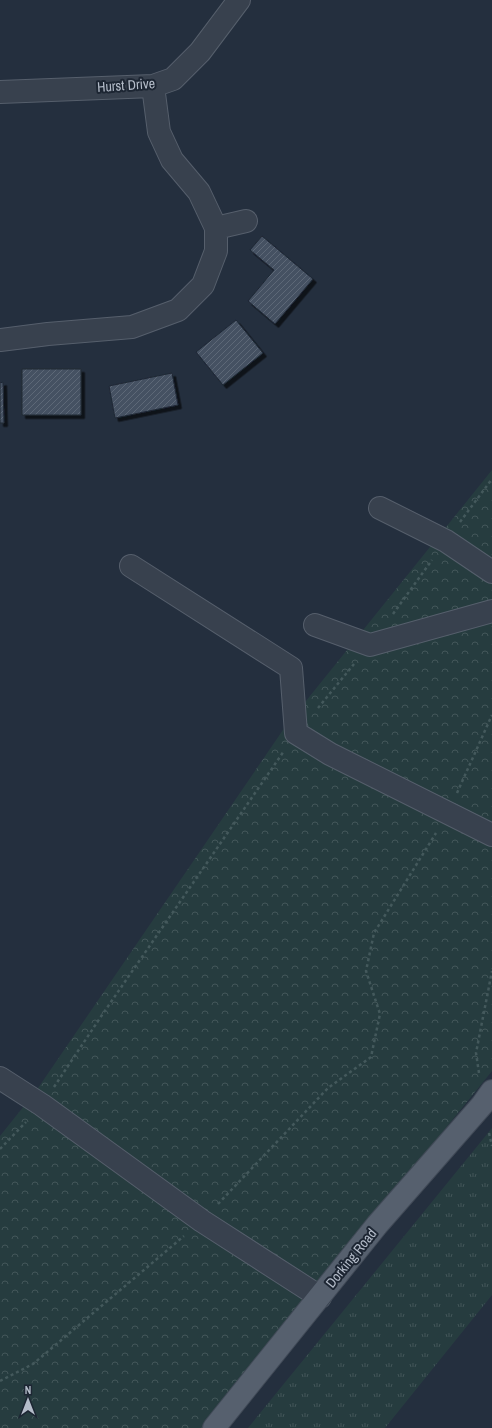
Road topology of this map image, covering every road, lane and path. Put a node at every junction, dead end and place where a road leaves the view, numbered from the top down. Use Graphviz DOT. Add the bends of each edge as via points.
graph roads {
  1 [pos="239,0"];
  2 [pos="153,86"];
  3 [pos="0,92"];
  4 [pos="246,221"];
  5 [pos="216,228"];
  6 [pos="0,340"];
  7 [pos="492,478"];
  8 [pos="380,508"];
  9 [pos="446,541"];
  10 [pos="131,566"];
  11 [pos="492,572"];
  12 [pos="492,611"];
  13 [pos="392,615"];
  14 [pos="315,625"];
  15 [pos="370,645"];
  16 [pos="492,715"];
  17 [pos="296,733"];
  18 [pos="448,813"];
  19 [pos="492,835"];
  20 [pos="492,971"];
  21 [pos="0,1078"];
  22 [pos="487,1098"];
  23 [pos="42,1105"];
  24 [pos="0,1149"];
  25 [pos="202,1221"];
  26 [pos="320,1297"];
  27 [pos="0,1381"];
  28 [pos="214,1428"];
  1 -- 2 [label="street, Hurst Drive" via="200,52 173,79"];
  2 -- 3 [label="street, Hurst Drive"];
  2 -- 5 [label="street" via="159,132 172,160 199,192"];
  4 -- 5 [label="street"];
  5 -- 6 [label="street" via="216,251 203,286 178,310 132,327"];
  7 -- 9 [label="path"];
  8 -- 9 [label="street"];
  9 -- 11 [label="street"];
  9 -- 13 [label="path"];
  10 -- 17 [label="street" via="291,668"];
  12 -- 15 [label="street"];
  14 -- 15 [label="street"];
  15 -- 17 [label="path"];
  16 -- 18 [label="path"];
  17 -- 18 [label="street" via="330,754"];
  17 -- 23 [label="path"];
  18 -- 19 [label="street"];
  18 -- 25 [label="path" via="374,933 366,971 380,1014 371,1057 328,1088"];
  20 -- 22 [label="path" via="476,1053"];
  21 -- 23 [label="street"];
  22 -- 26 [label="main road, Dorking Road"];
  23 -- 24 [label="path"];
  23 -- 25 [label="street"];
  25 -- 26 [label="street"];
  25 -- 27 [label="path" via="33,1364"];
  26 -- 28 [label="main road, Dorking Road"];
}
